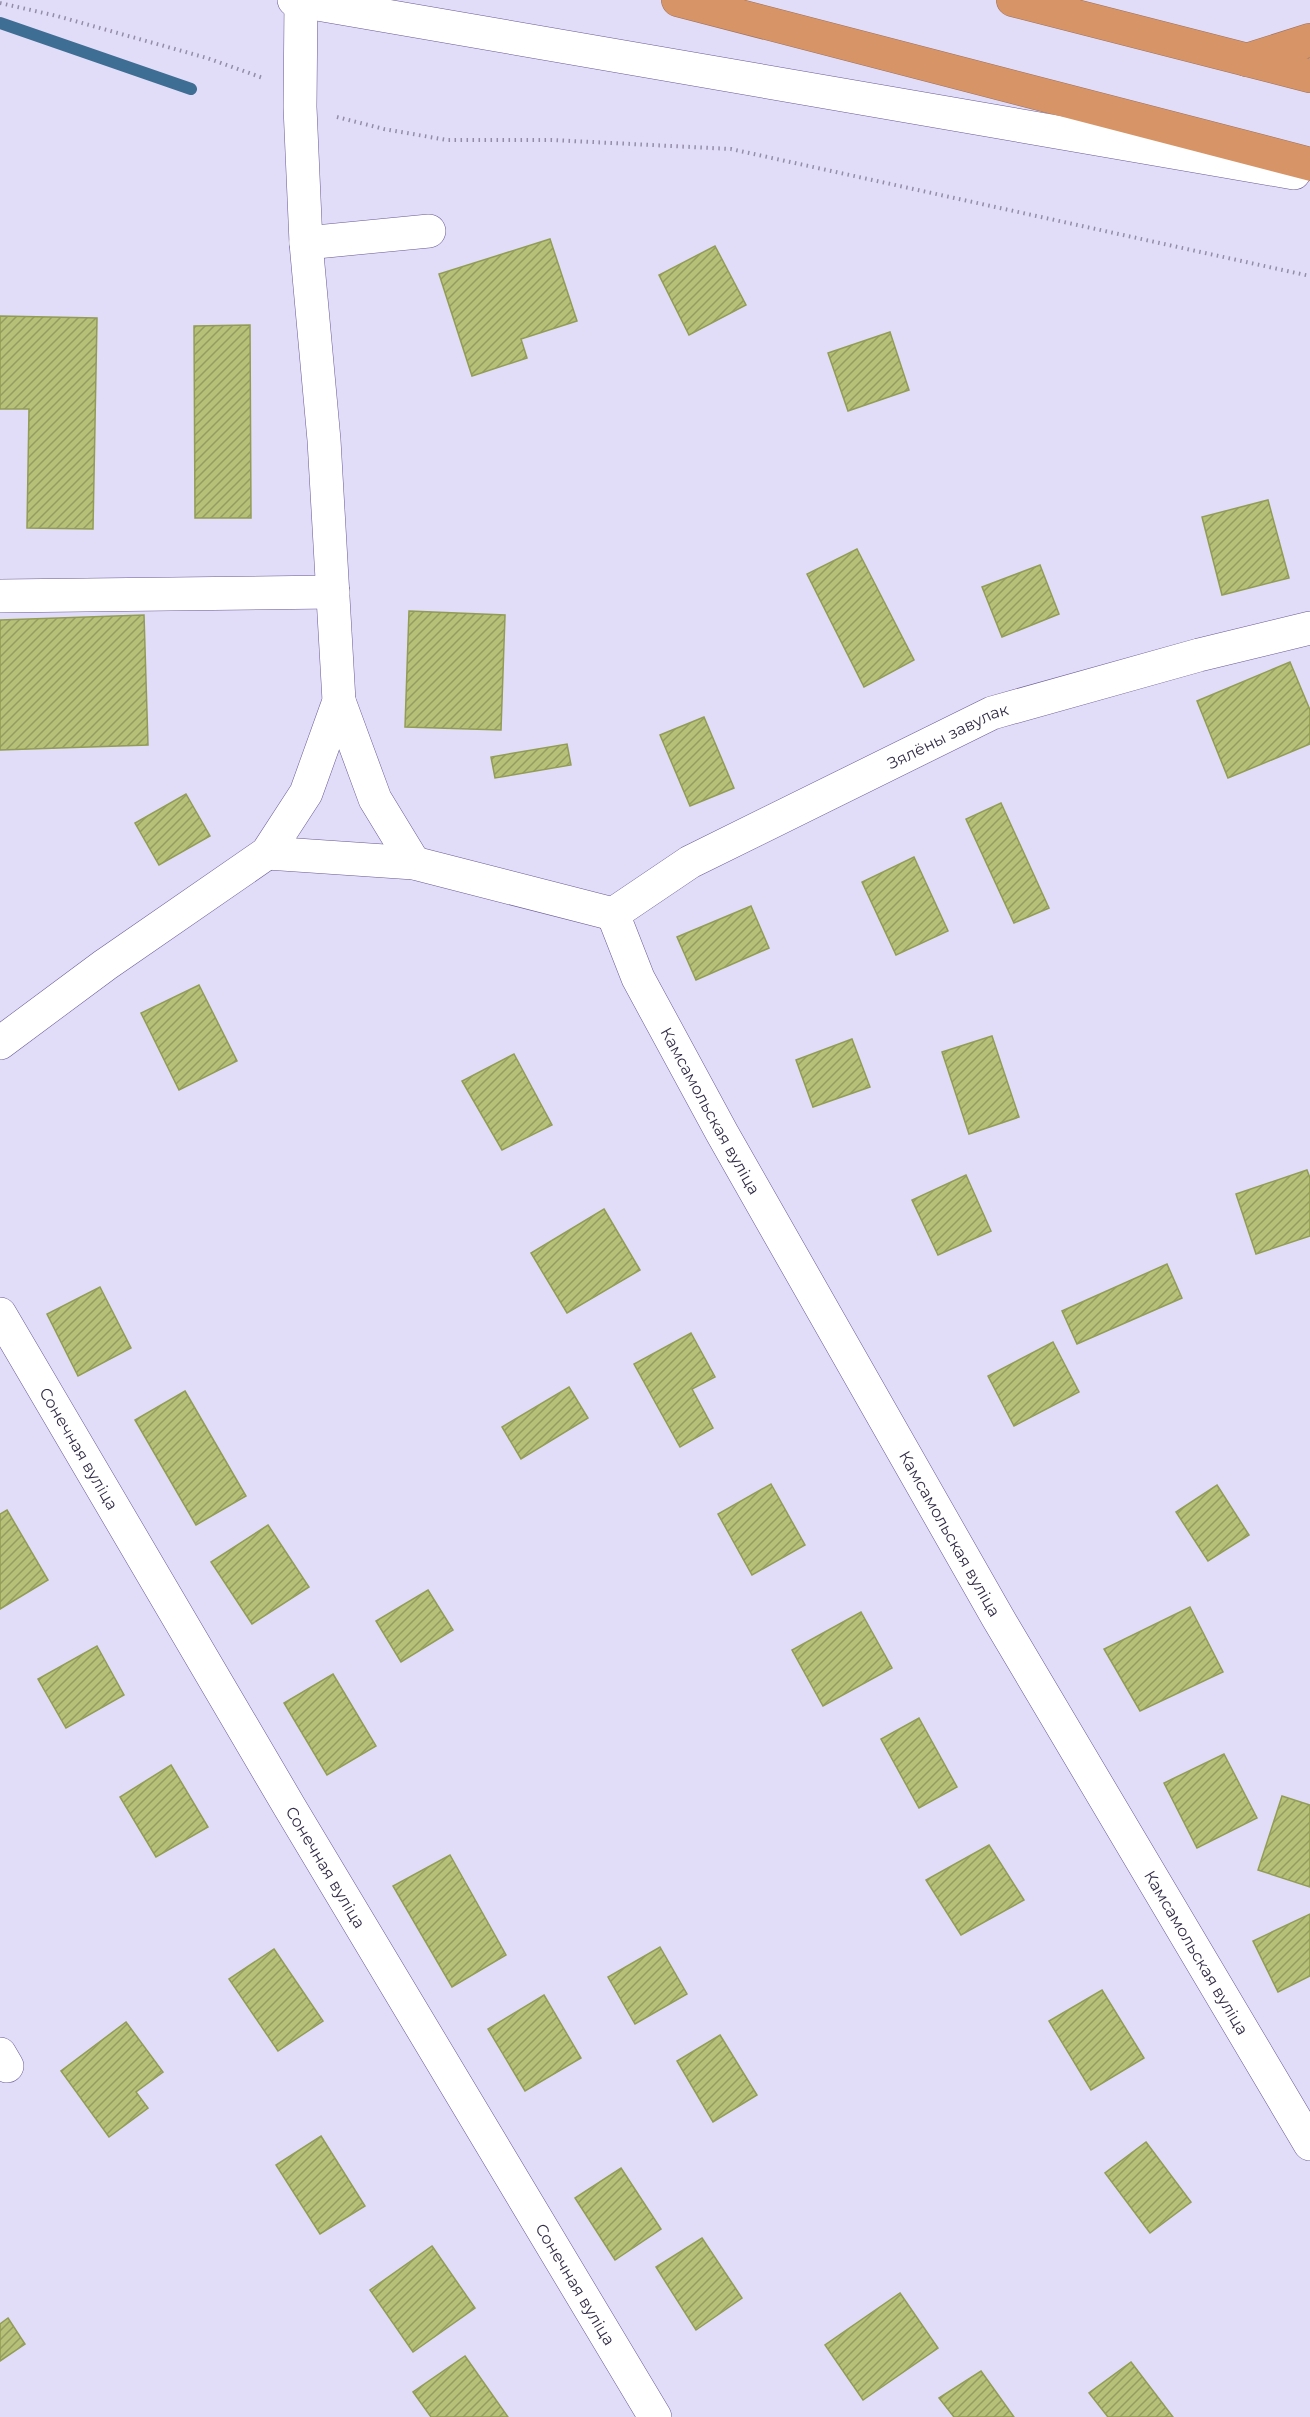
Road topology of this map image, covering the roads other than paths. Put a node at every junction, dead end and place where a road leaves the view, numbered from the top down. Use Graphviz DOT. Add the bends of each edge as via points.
graph roads {
  1 [pos="678,0"];
  2 [pos="1013,0"];
  3 [pos="297,1"];
  4 [pos="1310,40"];
  5 [pos="1247,60"];
  6 [pos="1310,76"];
  7 [pos="1310,164"];
  8 [pos="1310,176"];
  9 [pos="429,231"];
  10 [pos="306,243"];
  11 [pos="333,592"];
  12 [pos="0,596"];
  13 [pos="1310,628"];
  14 [pos="339,701"];
  15 [pos="267,853"];
  16 [pos="414,863"];
  17 [pos="613,914"];
  18 [pos="0,1043"];
  19 [pos="0,1314"];
  20 [pos="1310,2144"];
  21 [pos="655,2417"];
  1 -- 7 [label="highway"];
  2 -- 5 [label="highway"];
  3 -- 8 [label="street"];
  3 -- 10 [label="street"];
  4 -- 5 [label="highway"];
  5 -- 6 [label="highway"];
  9 -- 10 [label="street"];
  10 -- 11 [label="street"];
  11 -- 12 [label="street"];
  11 -- 14 [label="street"];
  13 -- 17 [label="street, Зялёны завулак" via="992,713 690,862"];
  14 -- 15 [label="street" via="306,793"];
  14 -- 16 [label="street" via="375,799"];
  15 -- 16 [label="street"];
  15 -- 18 [label="street"];
  16 -- 17 [label="street"];
  17 -- 20 [label="street, Камсамольская вуліца" via="638,978 740,1164 998,1618"];
  19 -- 21 [label="street, Сонечная вуліца"];
}
